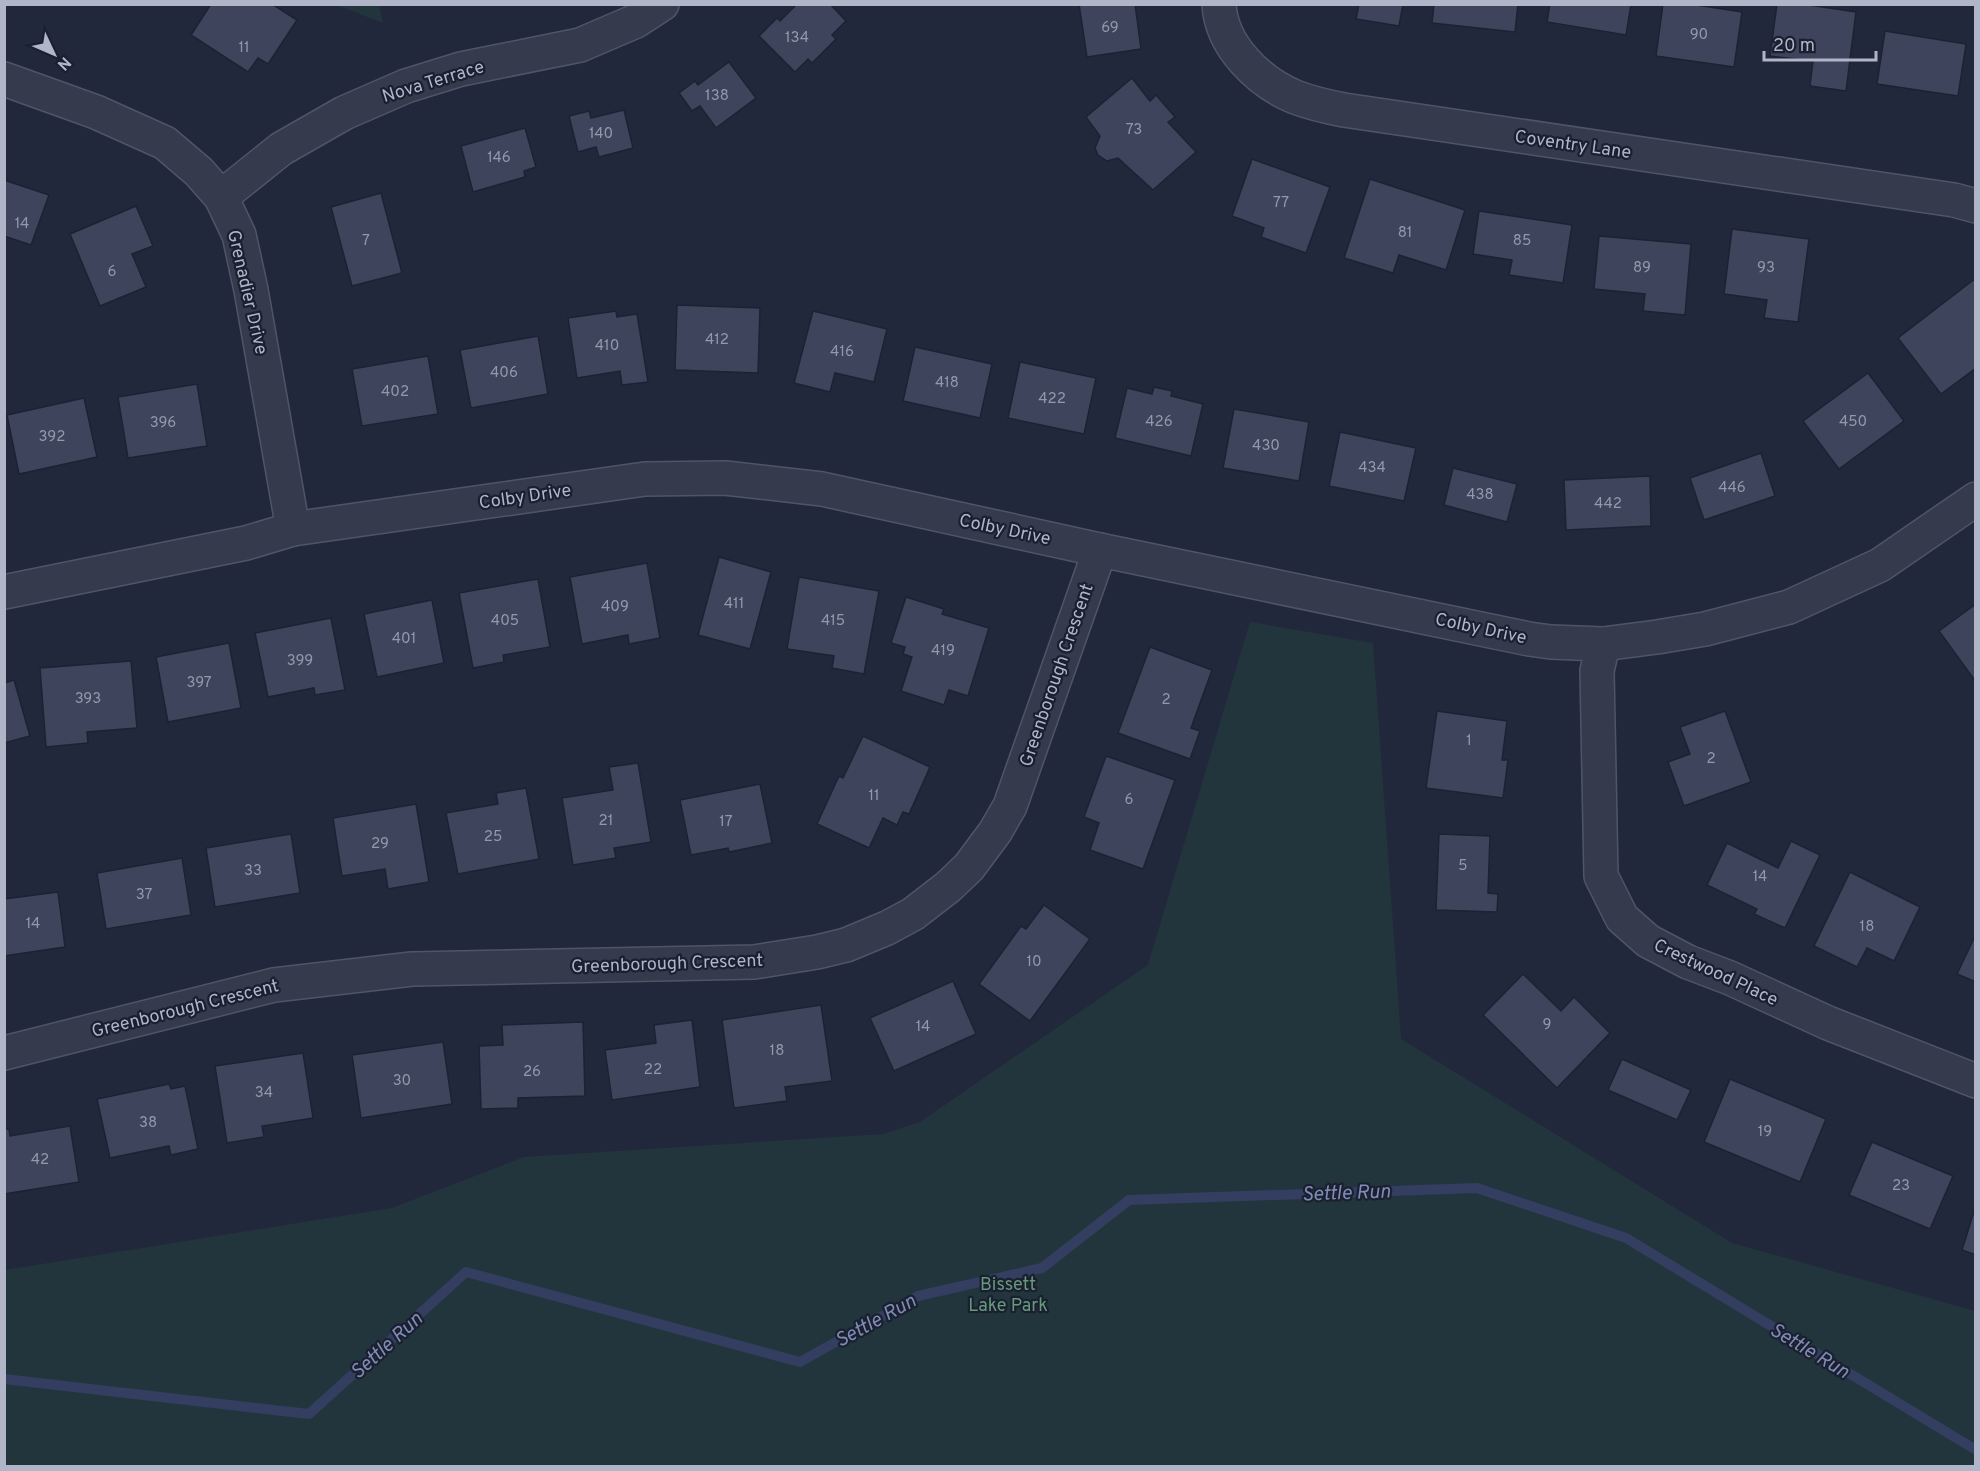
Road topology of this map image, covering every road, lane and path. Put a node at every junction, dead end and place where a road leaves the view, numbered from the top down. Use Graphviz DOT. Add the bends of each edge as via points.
graph roads {
  1 [pos="662,4"];
  2 [pos="1220,4"];
  3 [pos="4,79"];
  4 [pos="221,197"];
  5 [pos="1976,206"];
  6 [pos="1976,499"];
  7 [pos="293,530"];
  8 [pos="1100,550"];
  9 [pos="4,592"];
  10 [pos="1603,644"];
  11 [pos="4,1053"];
  12 [pos="1976,1080"];
  1 -- 4 [label="street, Nova Terrace" via="636,21 580,45 461,69 406,86 344,113 281,149"];
  2 -- 5 [label="street, Coventry Lane" via="1226,33 1238,53 1277,87 1316,104"];
  3 -- 4 [label="street, Grenadier Drive" via="96,112 165,143 200,172"];
  4 -- 7 [label="street, Grenadier Drive" via="239,235 251,290"];
  6 -- 10 [label="street, Colby Drive" via="1880,565 1789,607 1705,629"];
  7 -- 8 [label="street, Colby Drive" via="645,478 725,478 822,489"];
  7 -- 9 [label="street, Colby Drive"];
  8 -- 10 [label="street, Colby Drive" via="1529,639"];
  8 -- 11 [label="street, Greenborough Crescent" via="1010,806 995,832 948,887 913,914 873,935 818,952 754,962 412,969 274,985"];
  10 -- 12 [label="street, Crestwood Place" via="1598,671 1601,876 1622,918 1648,941 1688,962 1828,1023"];
}
